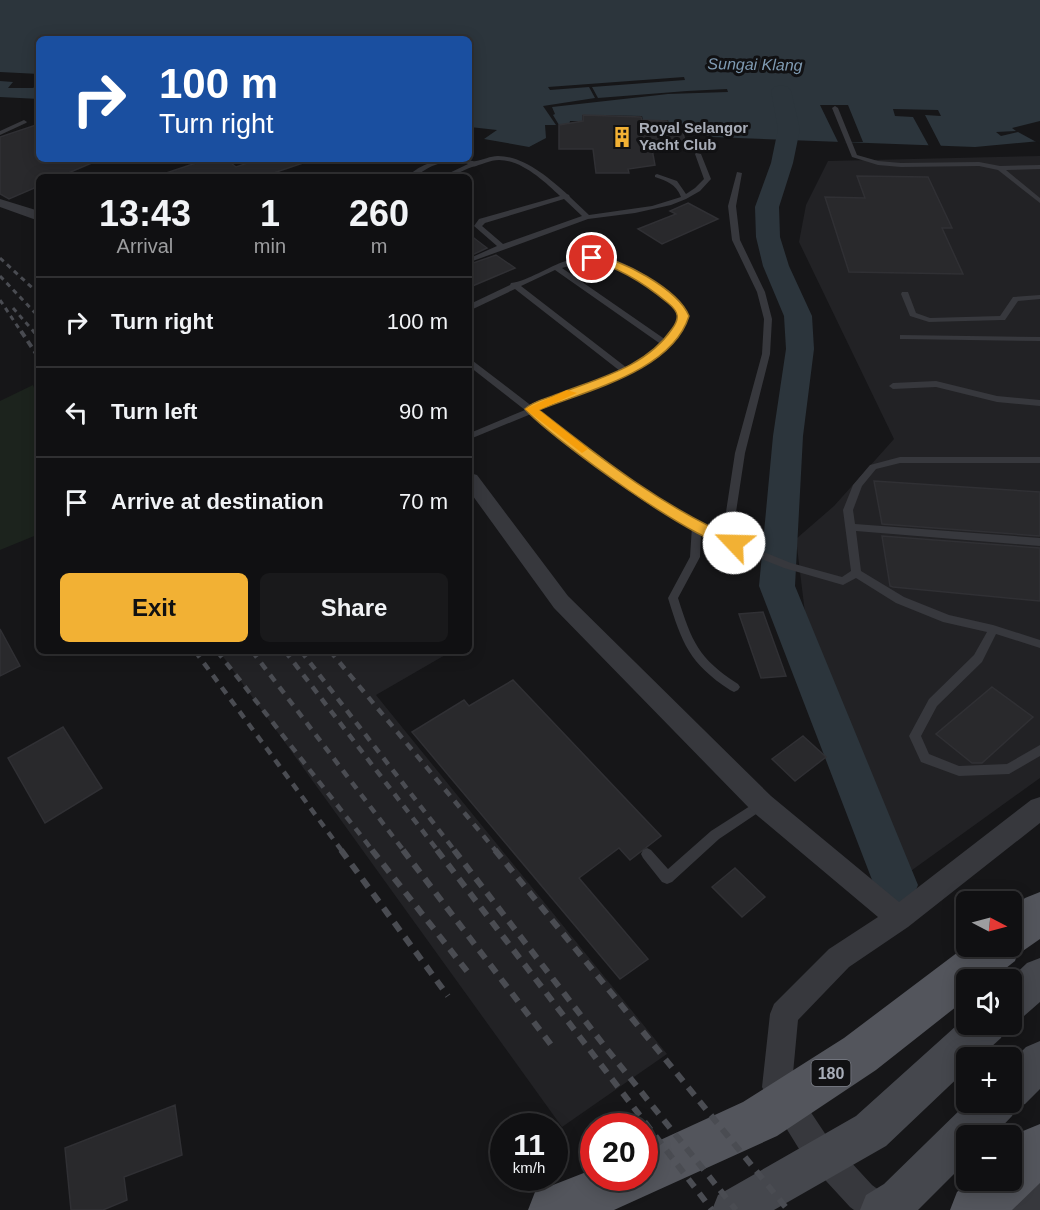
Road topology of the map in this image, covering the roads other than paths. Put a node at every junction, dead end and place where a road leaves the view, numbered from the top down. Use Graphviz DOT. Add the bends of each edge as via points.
graph roads {
  1 [pos="835,108"];
  2 [pos="24,122"];
  3 [pos="0,133"];
  4 [pos="698,154"];
  5 [pos="433,162"];
  6 [pos="470,162"];
  7 [pos="475,165"];
  8 [pos="1040,167"];
  9 [pos="1000,168"];
  10 [pos="739,173"];
  11 [pos="414,174"];
  12 [pos="452,174"];
  13 [pos="657,176"];
  14 [pos="567,196"];
  15 [pos="684,197"];
  16 [pos="1040,201"];
  17 [pos="0,203"];
  18 [pos="36,215"];
  19 [pos="587,217"];
  20 [pos="502,247"];
  21 [pos="472,259"];
  22 [pos="556,267"];
  23 [pos="514,285"];
  24 [pos="905,294"];
  25 [pos="1040,297"];
  26 [pos="472,306"];
  27 [pos="903,337"];
  28 [pos="1040,339"];
  29 [pos="666,345"];
  30 [pos="472,365"];
  31 [pos="626,371"];
  32 [pos="893,386"];
  33 [pos="1040,403"];
  34 [pos="531,409"];
  35 [pos="472,435"];
  36 [pos="1040,460"];
  37 [pos="472,483"];
  38 [pos="696,527"];
  39 [pos="849,527"];
  40 [pos="1040,542"];
  41 [pos="734,543"];
  42 [pos="856,573"];
  43 [pos="993,629"];
  44 [pos="1040,644"];
  45 [pos="734,687"];
  46 [pos="1040,750"];
  47 [pos="762,804"];
  48 [pos="1040,808"];
  49 [pos="647,854"];
  50 [pos="1040,912"];
  51 [pos="899,918"];
  52 [pos="1022,928"];
  53 [pos="986,957"];
  54 [pos="1040,976"];
  55 [pos="1022,993"];
  56 [pos="975,1035"];
  57 [pos="1040,1061"];
  58 [pos="1022,1079"];
  59 [pos="987,1113"];
  60 [pos="1040,1148"];
  61 [pos="658,1166"];
  62 [pos="1022,1167"];
  63 [pos="601,1191"];
  64 [pos="996,1191"];
  65 [pos="1040,1192"];
  66 [pos="554,1210"];
  67 [pos="733,1210"];
  68 [pos="880,1210"];
  69 [pos="975,1210"];
  70 [pos="1019,1210"];
  1 -- 9 [label="lane" via="854,156 901,165 979,164"];
  2 -- 3 [label="lane"];
  4 -- 15 [label="lane" via="708,179"];
  5 -- 11 [label="lane"];
  6 -- 7 [label="lane"];
  7 -- 12 [label="lane"];
  7 -- 14 [label="lane" via="500,157 515,160"];
  8 -- 9 [label="lane"];
  9 -- 16 [label="lane"];
  10 -- 41 [label="lane" via="732,206 736,240 768,319 766,354 740,453 730,512"];
  13 -- 15 [label="lane" via="681,186"];
  14 -- 19 [label="lane"];
  14 -- 20 [label="lane" via="482,221 478,225 481,231"];
  15 -- 19 [label="lane" via="664,205"];
  17 -- 18 [label="street"];
  19 -- 20 [label="lane"];
  20 -- 21 [label="lane"];
  22 -- 23 [label="lane"];
  22 -- 29 [label="lane"];
  22 -- 29 [label="lane" via="579,258 608,260 651,284 680,307 684,316"];
  23 -- 26 [label="lane"];
  23 -- 31 [label="lane"];
  24 -- 25 [label="lane" via="913,314 929,320 1002,318 1016,299"];
  27 -- 28 [label="lane"];
  29 -- 31 [label="lane" via="643,364"];
  30 -- 34 [label="lane"];
  31 -- 34 [label="lane"];
  32 -- 33 [label="lane" via="936,384 997,399"];
  34 -- 35 [label="lane"];
  34 -- 38 [label="lane" via="613,474"];
  36 -- 39 [label="lane" via="911,460 873,467 858,485 848,510"];
  37 -- 47 [label="street" via="561,602"];
  38 -- 41 [label="lane"];
  38 -- 45 [label="lane" via="695,556 673,598 691,651 715,676"];
  39 -- 40 [label="lane"];
  39 -- 42 [label="lane"];
  41 -- 42 [label="lane" via="800,571 843,581"];
  42 -- 43 [label="lane" via="900,600 947,619"];
  43 -- 44 [label="lane"];
  43 -- 46 [label="lane" via="985,652 941,693 915,736 925,758 958,771 1009,769"];
  47 -- 49 [label="lane" via="716,835 667,878"];
  47 -- 51 [label="street"];
  48 -- 51 [label="street"];
  50 -- 52 [label="main road"];
  51 -- 68 [label="street" via="839,958 784,1014 777,1087 815,1146 861,1196"];
  53 -- 61 [label="main road, 180" via="860,1054 760,1119"];
  54 -- 55 [label="main road"];
  56 -- 67 [label="main road" via="871,1131"];
  57 -- 58 [label="main road"];
  59 -- 68 [label="main road" via="899,1199"];
  60 -- 62 [label="main road"];
  63 -- 66 [label="main road"];
  64 -- 69 [label="main road"];
  65 -- 70 [label="street"];
}
